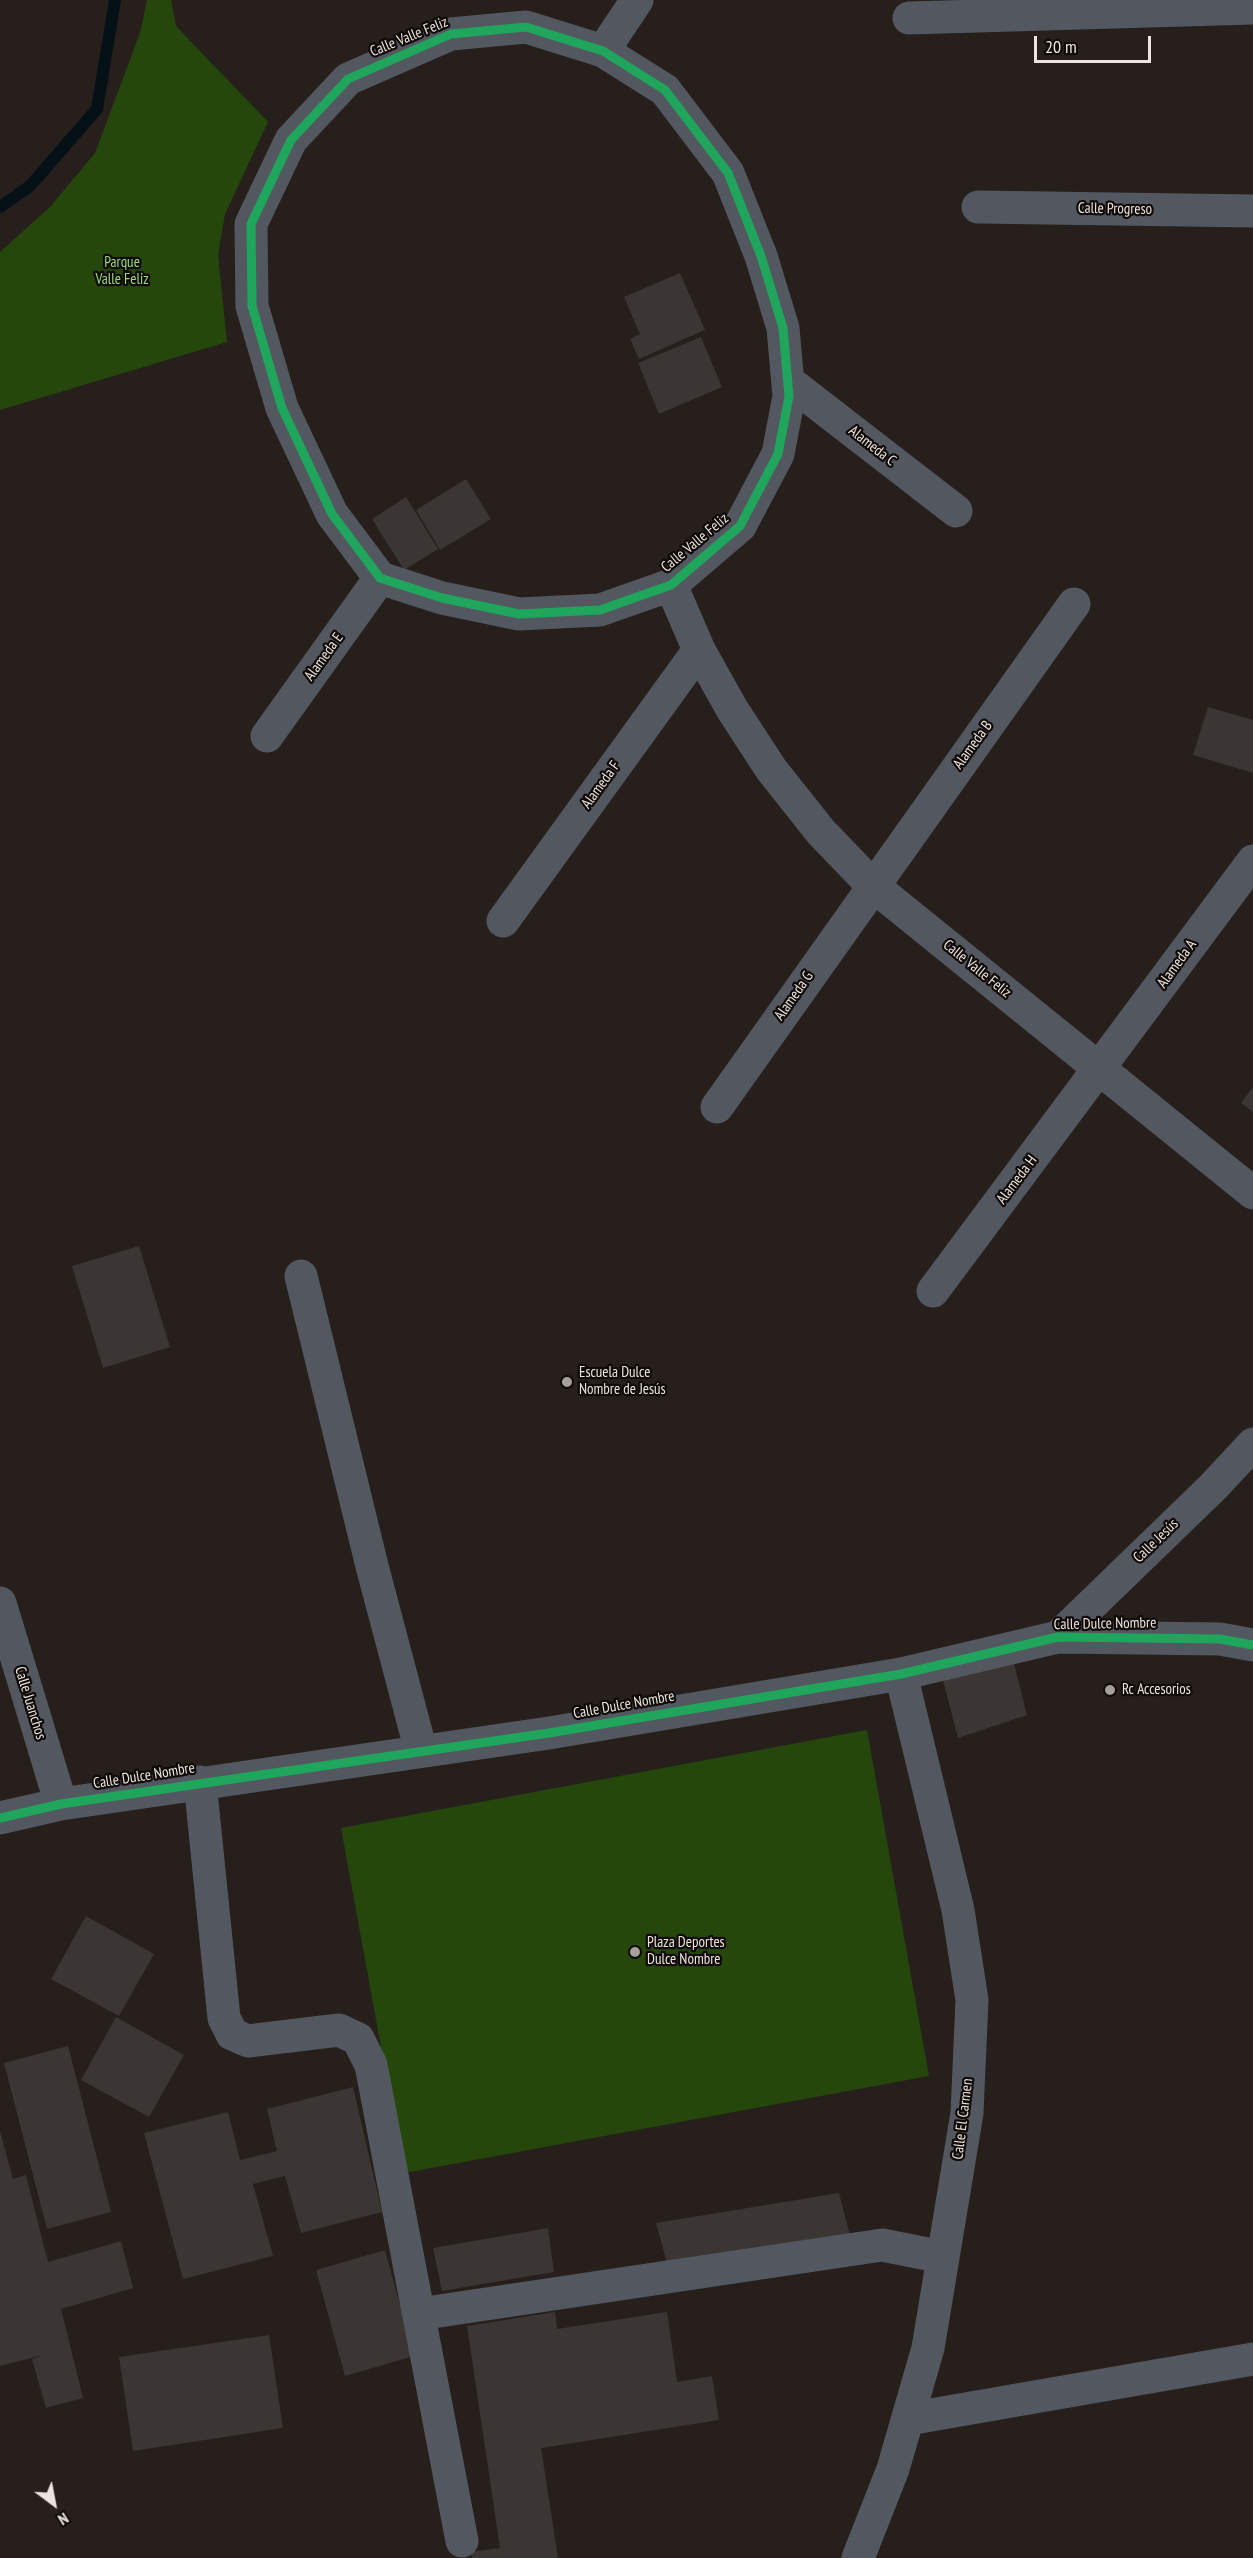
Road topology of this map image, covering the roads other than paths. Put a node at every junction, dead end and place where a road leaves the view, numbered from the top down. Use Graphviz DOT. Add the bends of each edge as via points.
graph roads {
  1 [pos="638,0"];
  2 [pos="1253,9"];
  3 [pos="909,18"];
  4 [pos="603,51"];
  5 [pos="978,207"];
  6 [pos="1253,211"];
  7 [pos="789,381"];
  8 [pos="956,511"];
  9 [pos="380,578"];
  10 [pos="671,585"];
  11 [pos="1074,604"];
  12 [pos="699,650"];
  13 [pos="267,736"];
  14 [pos="1253,861"];
  15 [pos="872,885"];
  16 [pos="503,921"];
  17 [pos="1101,1068"];
  18 [pos="717,1107"];
  19 [pos="1253,1192"];
  20 [pos="301,1276"];
  21 [pos="933,1291"];
  22 [pos="1253,1444"];
  23 [pos="0,1603"];
  24 [pos="1058,1637"];
  25 [pos="1253,1645"];
  26 [pos="901,1674"];
  27 [pos="421,1751"];
  28 [pos="200,1782"];
  29 [pos="61,1804"];
  30 [pos="0,1818"];
  31 [pos="943,2257"];
  32 [pos="418,2314"];
  33 [pos="1253,2359"];
  34 [pos="908,2420"];
  35 [pos="462,2541"];
  36 [pos="858,2558"];
  1 -- 4 [label="street"];
  2 -- 3 [label="street"];
  4 -- 7 [label="street, Calle Valle Feliz" via="665,90 728,173 761,256 783,328"];
  4 -- 9 [label="street, Calle Valle Feliz" via="526,27 451,34 348,79 291,140 251,224 252,306 282,408 332,514"];
  5 -- 6 [label="street, Calle Progreso"];
  7 -- 8 [label="street, Alameda C"];
  7 -- 10 [label="street, Calle Valle Feliz" via="778,454 740,526"];
  9 -- 10 [label="street, Calle Valle Feliz" via="442,598 519,614 600,610"];
  9 -- 13 [label="street, Alameda E"];
  10 -- 12 [label="street, Calle Valle Feliz"];
  11 -- 15 [label="street, Alameda B"];
  12 -- 15 [label="street, Calle Valle Feliz" via="771,769 821,832"];
  12 -- 16 [label="street, Alameda F"];
  14 -- 17 [label="street, Alameda A"];
  15 -- 17 [label="street, Calle Valle Feliz"];
  15 -- 18 [label="street, Alameda G"];
  17 -- 19 [label="street, Calle Valle Feliz"];
  17 -- 21 [label="street, Alameda H"];
  20 -- 27 [label="street"];
  22 -- 24 [label="street, Calle Jesús"];
  23 -- 29 [label="street, Calle Juanchos"];
  24 -- 25 [label="street, Calle Dulce Nombre" via="1220,1639"];
  24 -- 26 [label="street, Calle Dulce Nombre"];
  26 -- 27 [label="street, Calle Dulce Nombre"];
  26 -- 31 [label="street, Calle El Carmen" via="958,1910 972,2000 966,2113"];
  27 -- 28 [label="street, Calle Dulce Nombre"];
  28 -- 29 [label="street, Calle Dulce Nombre"];
  28 -- 32 [label="street" via="224,2018 232,2034 248,2041 339,2030 358,2039 371,2065"];
  29 -- 30 [label="street, Calle Dulce Nombre"];
  31 -- 32 [label="street" via="882,2246"];
  31 -- 34 [label="street, Calle El Carmen" via="928,2348"];
  32 -- 35 [label="street"];
  33 -- 34 [label="street"];
  34 -- 36 [label="street, Calle El Carmen"];
}
